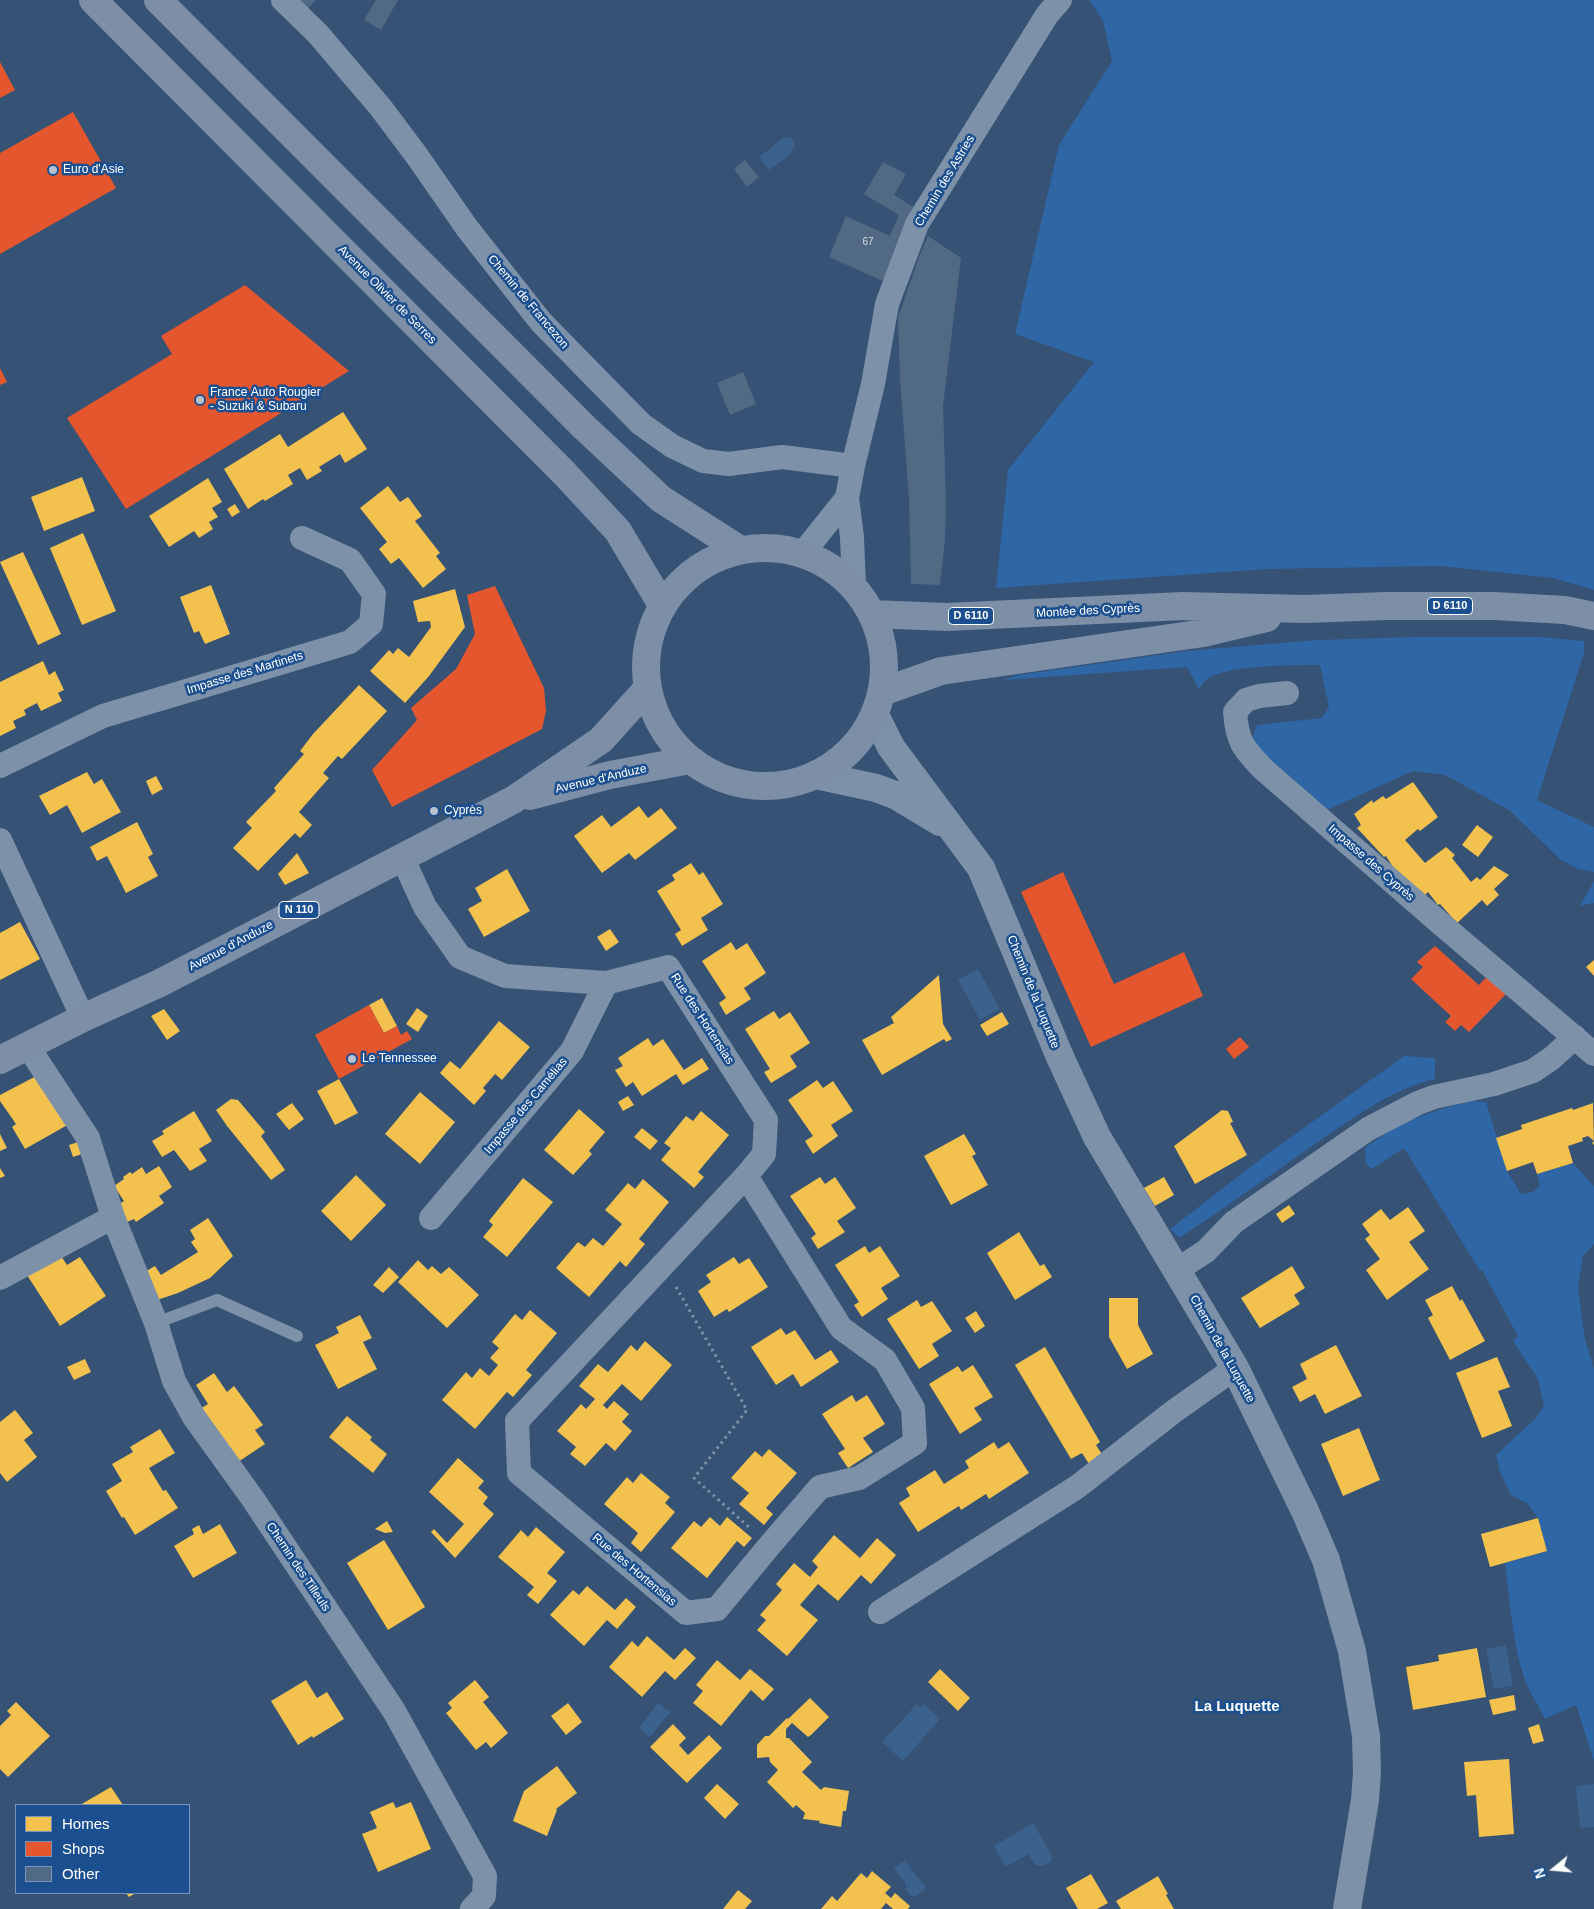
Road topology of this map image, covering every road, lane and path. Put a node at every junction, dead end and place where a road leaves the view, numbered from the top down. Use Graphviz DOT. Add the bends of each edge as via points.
graph roads {
  1 [pos="93,0"];
  2 [pos="158,0"];
  3 [pos="283,0"];
  4 [pos="1060,0"];
  5 [pos="853,466"];
  6 [pos="847,498"];
  7 [pos="302,538"];
  8 [pos="739,549"];
  9 [pos="803,553"];
  10 [pos="854,587"];
  11 [pos="662,605"];
  12 [pos="1304,609"];
  13 [pos="872,614"];
  14 [pos="1594,616"];
  15 [pos="647,689"];
  16 [pos="1287,693"];
  17 [pos="878,703"];
  18 [pos="690,760"];
  19 [pos="0,766"];
  20 [pos="816,775"];
  21 [pos="513,800"];
  22 [pos="950,828"];
  23 [pos="0,840"];
  24 [pos="402,857"];
  25 [pos="606,983"];
  26 [pos="83,1018"];
  27 [pos="1575,1037"];
  28 [pos="27,1045"];
  29 [pos="1594,1054"];
  30 [pos="0,1060"];
  31 [pos="746,1176"];
  32 [pos="113,1217"];
  33 [pos="431,1218"];
  34 [pos="664,1265"];
  35 [pos="1177,1270"];
  36 [pos="0,1278"];
  37 [pos="156,1322"];
  38 [pos="297,1336"];
  39 [pos="1235,1368"];
  40 [pos="770,1545"];
  41 [pos="880,1612"];
  42 [pos="472,1909"];
  43 [pos="1347,1909"];
  1 -- 11 [label="main road, Avenue Olivier de Serres" via="565,474 618,531"];
  2 -- 8 [label="main road" via="584,428 661,499"];
  3 -- 5 [label="street, Chemin de Francezon" via="318,34 381,108 467,228 541,322 641,424 672,446 703,460 729,464 782,457"];
  4 -- 5 [label="street, Chemin des Astries" via="1047,15 917,224 887,304 873,384"];
  5 -- 6 [label="street, Chemin des Astries"];
  6 -- 9 [label="street, Chemin des Astries"];
  6 -- 10 [label="street, Chemin des Astries"];
  7 -- 19 [label="street, Impasse des Martinets" via="350,560 374,594 371,624 350,642 104,716"];
  8 -- 9 [label="main road" via="771,547"];
  8 -- 11 [label="main road" via="709,560 695,570 682,580"];
  9 -- 10 [label="main road" via="830,567"];
  10 -- 13 [label="main road"];
  11 -- 15 [label="main road" via="650,632 645,660"];
  12 -- 13 [label="main road, Montée des Cyprès / D 6110" via="1183,606 947,617"];
  12 -- 14 [label="main road, Montée des Cyprès / D 6110" via="1494,606 1565,610"];
  12 -- 17 [label="main road, Montée des Cyprès / D 6110" via="1204,633 941,671"];
  13 -- 17 [label="main road" via="884,652"];
  15 -- 18 [label="main road" via="656,716 670,740"];
  15 -- 21 [label="main road, Avenue d'Anduze / N 110" via="601,740"];
  16 -- 27 [label="street, Impasse des Cyprès" via="1246,700 1235,712 1236,732 1247,753"];
  17 -- 20 [label="main road" via="860,740 840,760"];
  17 -- 22 [label="street, Chemin de la Luquette" via="891,748"];
  18 -- 20 [label="main road" via="718,778 751,786 784,786"];
  18 -- 21 [label="main road, Avenue d'Anduze / N 110" via="610,775"];
  20 -- 22 [label="street, Chemin de la Luquette" via="896,795"];
  21 -- 24 [label="main road, Avenue d'Anduze / N 110"];
  22 -- 35 [label="street, Chemin de la Luquette" via="981,868 1056,1049 1097,1137"];
  23 -- 26 [label="street"];
  24 -- 25 [label="street, Rue des Hortensias" via="425,907 460,957 505,976"];
  24 -- 26 [label="main road, Avenue d'Anduze / N 110" via="160,983"];
  25 -- 31 [label="street, Rue des Hortensias" via="668,967 766,1120 764,1154"];
  25 -- 33 [label="street, Impasse des Camélias" via="572,1051"];
  26 -- 28 [label="main road, Avenue d'Anduze / N 110"];
  27 -- 29 [label="street, Impasse des Cyprès"];
  27 -- 35 [label="street" via="1533,1071 1494,1084 1434,1097 1368,1129 1234,1222 1206,1251"];
  28 -- 30 [label="main road, Avenue d'Anduze / N 110"];
  28 -- 32 [label="street, Chemin des Tilleuls" via="88,1138"];
  31 -- 34 [label="street, Rue des Hortensias"];
  31 -- 40 [label="street, Rue des Hortensias" via="840,1328 885,1360 913,1408 915,1443 859,1478 820,1487"];
  32 -- 36 [label="street"];
  32 -- 37 [label="street, Chemin des Tilleuls"];
  34 -- 40 [label="path" via="747,1410 694,1478"];
  34 -- 40 [label="street, Rue des Hortensias" via="517,1421 519,1473 686,1613 717,1609"];
  35 -- 39 [label="street, Chemin de la Luquette"];
  37 -- 38 [label="lane" via="217,1300"];
  37 -- 42 [label="street, Chemin des Tilleuls" via="174,1382 194,1417 253,1499 394,1711 485,1876 484,1896"];
  39 -- 41 [label="street" via="1077,1487"];
  39 -- 43 [label="street, Chemin de la Luquette" via="1306,1511 1326,1560 1352,1651 1366,1736 1367,1772"];
}
